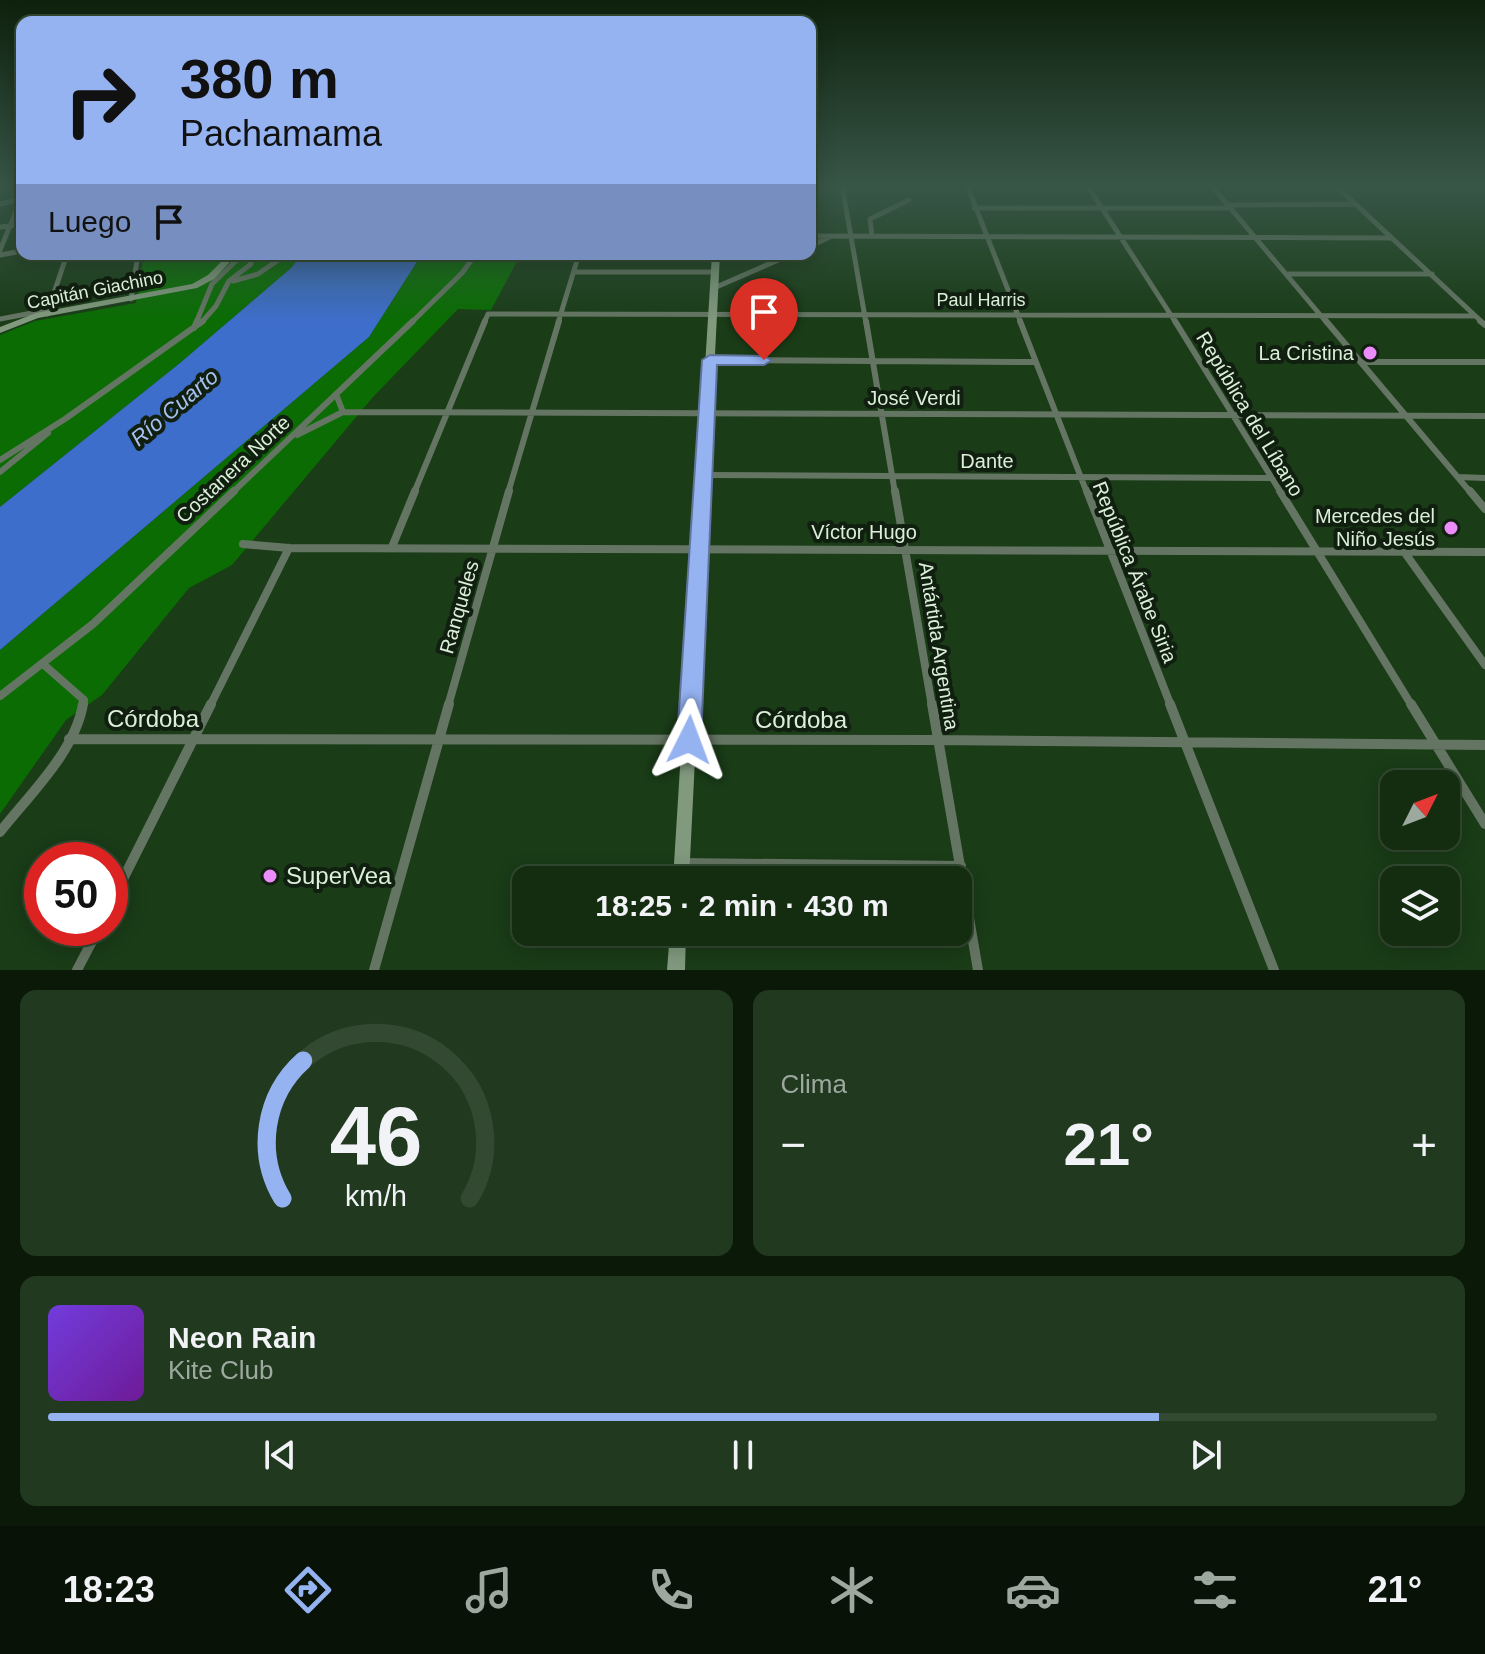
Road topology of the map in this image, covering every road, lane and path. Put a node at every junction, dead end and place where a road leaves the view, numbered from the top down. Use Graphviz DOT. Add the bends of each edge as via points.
graph roads {
  1 [pos="8,230"];
  2 [pos="850,230"];
  3 [pos="871,230"];
  4 [pos="983,230"];
  5 [pos="1115,230"];
  6 [pos="1249,230"];
  7 [pos="1383,230"];
  8 [pos="816,236"];
  9 [pos="833,236"];
  10 [pos="851,236"];
  11 [pos="872,236"];
  12 [pos="985,236"];
  13 [pos="1119,237"];
  14 [pos="1255,237"];
  15 [pos="1391,238"];
  16 [pos="816,243"];
  17 [pos="0,253"];
  18 [pos="65,260"];
  19 [pos="137,260"];
  20 [pos="220,260"];
  21 [pos="227,260"];
  22 [pos="239,260"];
  23 [pos="249,260"];
  24 [pos="278,260"];
  25 [pos="472,260"];
  26 [pos="577,260"];
  27 [pos="716,260"];
  28 [pos="778,260"];
  29 [pos="574,272"];
  30 [pos="715,272"];
  31 [pos="1286,274"];
  32 [pos="1432,274"];
  33 [pos="229,281"];
  34 [pos="212,284"];
  35 [pos="714,288"];
  36 [pos="131,298"];
  37 [pos="48,312"];
  38 [pos="560,313"];
  39 [pos="712,313"];
  40 [pos="864,313"];
  41 [pos="1016,314"];
  42 [pos="1171,314"];
  43 [pos="1320,315"];
  44 [pos="1475,316"];
  45 [pos="0,319"];
  46 [pos="1485,325"];
  47 [pos="0,328"];
  48 [pos="194,328"];
  49 [pos="710,360"];
  50 [pos="872,360"];
  51 [pos="1035,362"];
  52 [pos="1361,362"];
  53 [pos="1485,362"];
  54 [pos="336,394"];
  55 [pos="343,412"];
  56 [pos="445,412"];
  57 [pos="531,412"];
  58 [pos="707,413"];
  59 [pos="882,414"];
  60 [pos="1057,414"];
  61 [pos="1231,415"];
  62 [pos="1406,416"];
  63 [pos="1485,416"];
  64 [pos="65,419"];
  65 [pos="287,440"];
  66 [pos="0,460"];
  67 [pos="0,472"];
  68 [pos="703,475"];
  69 [pos="892,476"];
  70 [pos="1080,477"];
  71 [pos="1458,477"];
  72 [pos="1270,478"];
  73 [pos="1485,478"];
  74 [pos="1485,509"];
  75 [pos="243,544"];
  76 [pos="392,547"];
  77 [pos="495,547"];
  78 [pos="289,548"];
  79 [pos="699,548"];
  80 [pos="905,548"];
  81 [pos="1109,550"];
  82 [pos="1315,551"];
  83 [pos="1485,552"];
  84 [pos="1405,553"];
  85 [pos="43,664"];
  86 [pos="1485,665"];
  87 [pos="0,696"];
  88 [pos="194,738"];
  89 [pos="69,739"];
  90 [pos="440,739"];
  91 [pos="689,740"];
  92 [pos="936,740"];
  93 [pos="1185,743"];
  94 [pos="1436,745"];
  95 [pos="1485,745"];
  96 [pos="1485,824"];
  97 [pos="0,832"];
  98 [pos="682,866"];
  99 [pos="961,866"];
  100 [pos="128,869"];
  101 [pos="972,933"];
  102 [pos="90,946"];
  103 [pos="677,946"];
  104 [pos="77,970"];
  105 [pos="374,970"];
  106 [pos="676,970"];
  107 [pos="978,970"];
  108 [pos="1274,970"];
  1 -- 17 [label="street"];
  2 -- 10 [label="street, Antártida Argentina"];
  3 -- 11 [label="street"];
  4 -- 12 [label="street, República Árabe Siria"];
  5 -- 13 [label="street, República del Líbano"];
  6 -- 14 [label="street"];
  7 -- 15 [label="street"];
  8 -- 9 [label="street"];
  9 -- 10 [label="street"];
  9 -- 16 [label="street"];
  10 -- 11 [label="street"];
  10 -- 40 [label="street, Antártida Argentina"];
  11 -- 12 [label="street"];
  12 -- 13 [label="street"];
  12 -- 41 [label="street, República Árabe Siria"];
  13 -- 14 [label="street"];
  13 -- 42 [label="street, República del Líbano"];
  14 -- 15 [label="street"];
  14 -- 31 [label="street"];
  15 -- 32 [label="street"];
  18 -- 37 [label="street"];
  19 -- 36 [label="street"];
  20 -- 36 [label="main road" via="200,280"];
  21 -- 36 [label="main road, Capitán Giachino" via="206,281"];
  22 -- 34 [label="street"];
  23 -- 33 [label="street" via="251,264"];
  24 -- 33 [label="street" via="258,274"];
  25 -- 54 [label="street, Costanera Norte"];
  26 -- 29 [label="street, Ranqueles"];
  27 -- 30 [label="main road"];
  28 -- 35 [label="street"];
  29 -- 30 [label="street"];
  29 -- 38 [label="street, Ranqueles"];
  30 -- 35 [label="main road"];
  31 -- 32 [label="street"];
  31 -- 43 [label="street"];
  32 -- 44 [label="street"];
  33 -- 34 [label="street"];
  33 -- 48 [label="street" via="211,314"];
  34 -- 48 [label="street"];
  35 -- 39 [label="main road"];
  36 -- 37 [label="main road"];
  37 -- 45 [label="street"];
  37 -- 47 [label="main road"];
  38 -- 39 [label="street, Paul Harris"];
  38 -- 56 [label="street, Paul Harris" via="488,314"];
  38 -- 57 [label="street, Ranqueles"];
  39 -- 40 [label="street, Paul Harris"];
  39 -- 49 [label="main road"];
  40 -- 41 [label="street, Paul Harris"];
  40 -- 50 [label="street, Antártida Argentina"];
  41 -- 42 [label="street, Paul Harris"];
  41 -- 51 [label="street, República Árabe Siria"];
  42 -- 43 [label="street, Paul Harris"];
  42 -- 61 [label="street, República del Líbano"];
  43 -- 44 [label="street, Paul Harris"];
  43 -- 52 [label="street"];
  44 -- 46 [label="street"];
  48 -- 64 [label="street"];
  49 -- 50 [label="street"];
  49 -- 58 [label="main road"];
  50 -- 51 [label="street"];
  50 -- 59 [label="street, Antártida Argentina"];
  51 -- 60 [label="street, República Árabe Siria"];
  52 -- 53 [label="street"];
  52 -- 62 [label="street"];
  54 -- 55 [label="street"];
  54 -- 65 [label="street, Costanera Norte"];
  55 -- 56 [label="street, José Verdi"];
  55 -- 65 [label="street"];
  56 -- 57 [label="street, José Verdi"];
  56 -- 76 [label="street"];
  57 -- 58 [label="street, José Verdi"];
  57 -- 77 [label="street, Ranqueles"];
  58 -- 59 [label="street, José Verdi"];
  58 -- 68 [label="main road"];
  59 -- 60 [label="street, José Verdi"];
  59 -- 69 [label="street, Antártida Argentina"];
  60 -- 61 [label="street, José Verdi"];
  60 -- 70 [label="street, República Árabe Siria"];
  61 -- 62 [label="street, José Verdi"];
  61 -- 72 [label="street, República del Líbano"];
  62 -- 63 [label="street, José Verdi"];
  62 -- 71 [label="street"];
  64 -- 66 [label="street"];
  64 -- 67 [label="street"];
  65 -- 85 [label="street, Costanera Norte" via="93,624"];
  68 -- 69 [label="street, Dante"];
  68 -- 79 [label="main road"];
  69 -- 70 [label="street, Dante"];
  69 -- 80 [label="street, Antártida Argentina"];
  70 -- 72 [label="street, Dante"];
  70 -- 81 [label="street, República Árabe Siria"];
  71 -- 73 [label="street"];
  71 -- 74 [label="street"];
  72 -- 82 [label="street, República del Líbano"];
  75 -- 78 [label="street, Víctor Hugo"];
  76 -- 77 [label="street, Víctor Hugo"];
  76 -- 78 [label="street, Víctor Hugo"];
  77 -- 79 [label="street, Víctor Hugo"];
  77 -- 90 [label="street, Ranqueles"];
  78 -- 88 [label="street"];
  79 -- 80 [label="street, Víctor Hugo"];
  79 -- 91 [label="main road"];
  80 -- 81 [label="street, Víctor Hugo"];
  80 -- 92 [label="street, Antártida Argentina"];
  81 -- 82 [label="street, Víctor Hugo"];
  81 -- 93 [label="street, República Árabe Siria"];
  82 -- 84 [label="street, Víctor Hugo"];
  82 -- 94 [label="street, República del Líbano"];
  83 -- 84 [label="street, Víctor Hugo"];
  84 -- 86 [label="street"];
  85 -- 87 [label="street, Costanera Norte"];
  85 -- 89 [label="street" via="84,700 85,712"];
  88 -- 89 [label="street, Córdoba"];
  88 -- 90 [label="street, Córdoba"];
  88 -- 100 [label="street"];
  89 -- 97 [label="street"];
  90 -- 91 [label="street, Córdoba"];
  90 -- 105 [label="street, Ranqueles"];
  91 -- 92 [label="street, Córdoba"];
  91 -- 98 [label="main road"];
  92 -- 93 [label="street, Córdoba"];
  92 -- 99 [label="street, Antártida Argentina"];
  93 -- 94 [label="street, Córdoba"];
  93 -- 108 [label="street, República Árabe Siria"];
  94 -- 95 [label="street, Córdoba"];
  94 -- 96 [label="street, República del Líbano"];
  101 -- 107 [label="street, Antártida Argentina"];
  102 -- 104 [label="street"];
  103 -- 106 [label="main road"];
}
